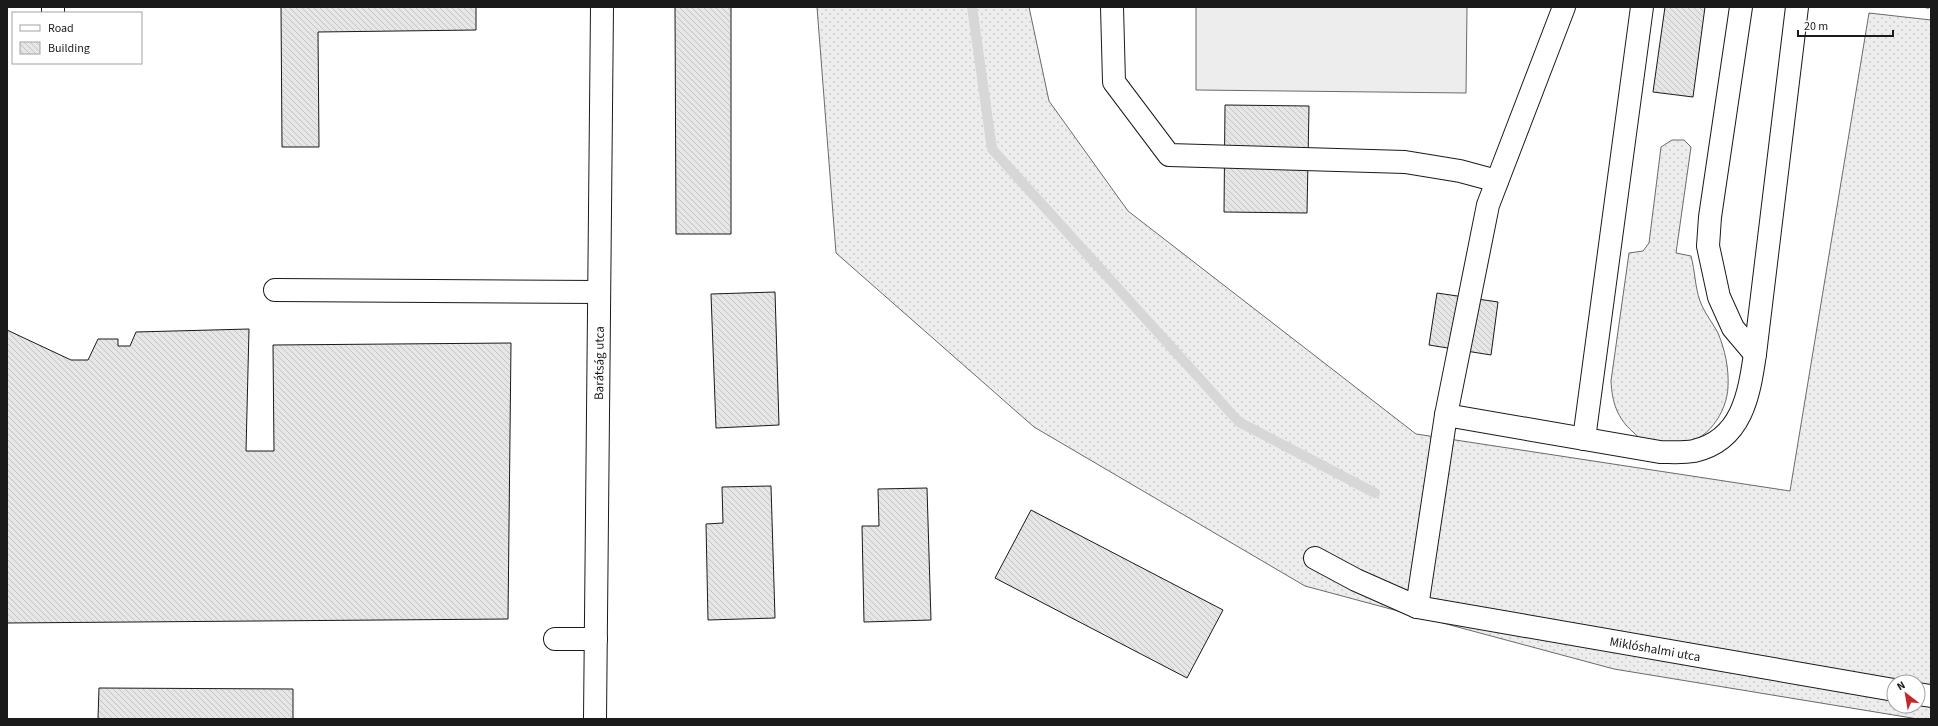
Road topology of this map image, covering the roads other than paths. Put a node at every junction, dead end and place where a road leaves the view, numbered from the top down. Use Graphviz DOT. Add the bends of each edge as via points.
graph roads {
  1 [pos="602,7"];
  2 [pos="1112,7"];
  3 [pos="1564,7"];
  4 [pos="1642,7"];
  5 [pos="1741,7"];
  6 [pos="1797,7"];
  7 [pos="1497,181"];
  8 [pos="275,290"];
  9 [pos="599,292"];
  10 [pos="1755,354"];
  11 [pos="1446,415"];
  12 [pos="1584,439"];
  13 [pos="1315,558"];
  14 [pos="1417,608"];
  15 [pos="555,639"];
  16 [pos="596,639"];
  17 [pos="1886,689"];
  18 [pos="595,719"];
  1 -- 9 [label="street, Barátság utca"];
  2 -- 7 [label="street" via="1114,82 1170,155 1405,162 1460,170"];
  3 -- 7 [label="street"];
  4 -- 12 [label="street"];
  5 -- 10 [label="street" via="1708,246 1719,298 1733,328"];
  6 -- 10 [label="street"];
  7 -- 11 [label="street" via="1488,205"];
  8 -- 9 [label="street"];
  9 -- 16 [label="street, Barátság utca"];
  10 -- 12 [label="street" via="1744,409 1724,436 1709,445 1694,451 1660,452"];
  11 -- 12 [label="street"];
  11 -- 14 [label="street"];
  13 -- 14 [label="street, Miklóshalmi utca"];
  14 -- 17 [label="street, Miklóshalmi utca"];
  15 -- 16 [label="street"];
  16 -- 18 [label="street, Barátság utca"];
}
